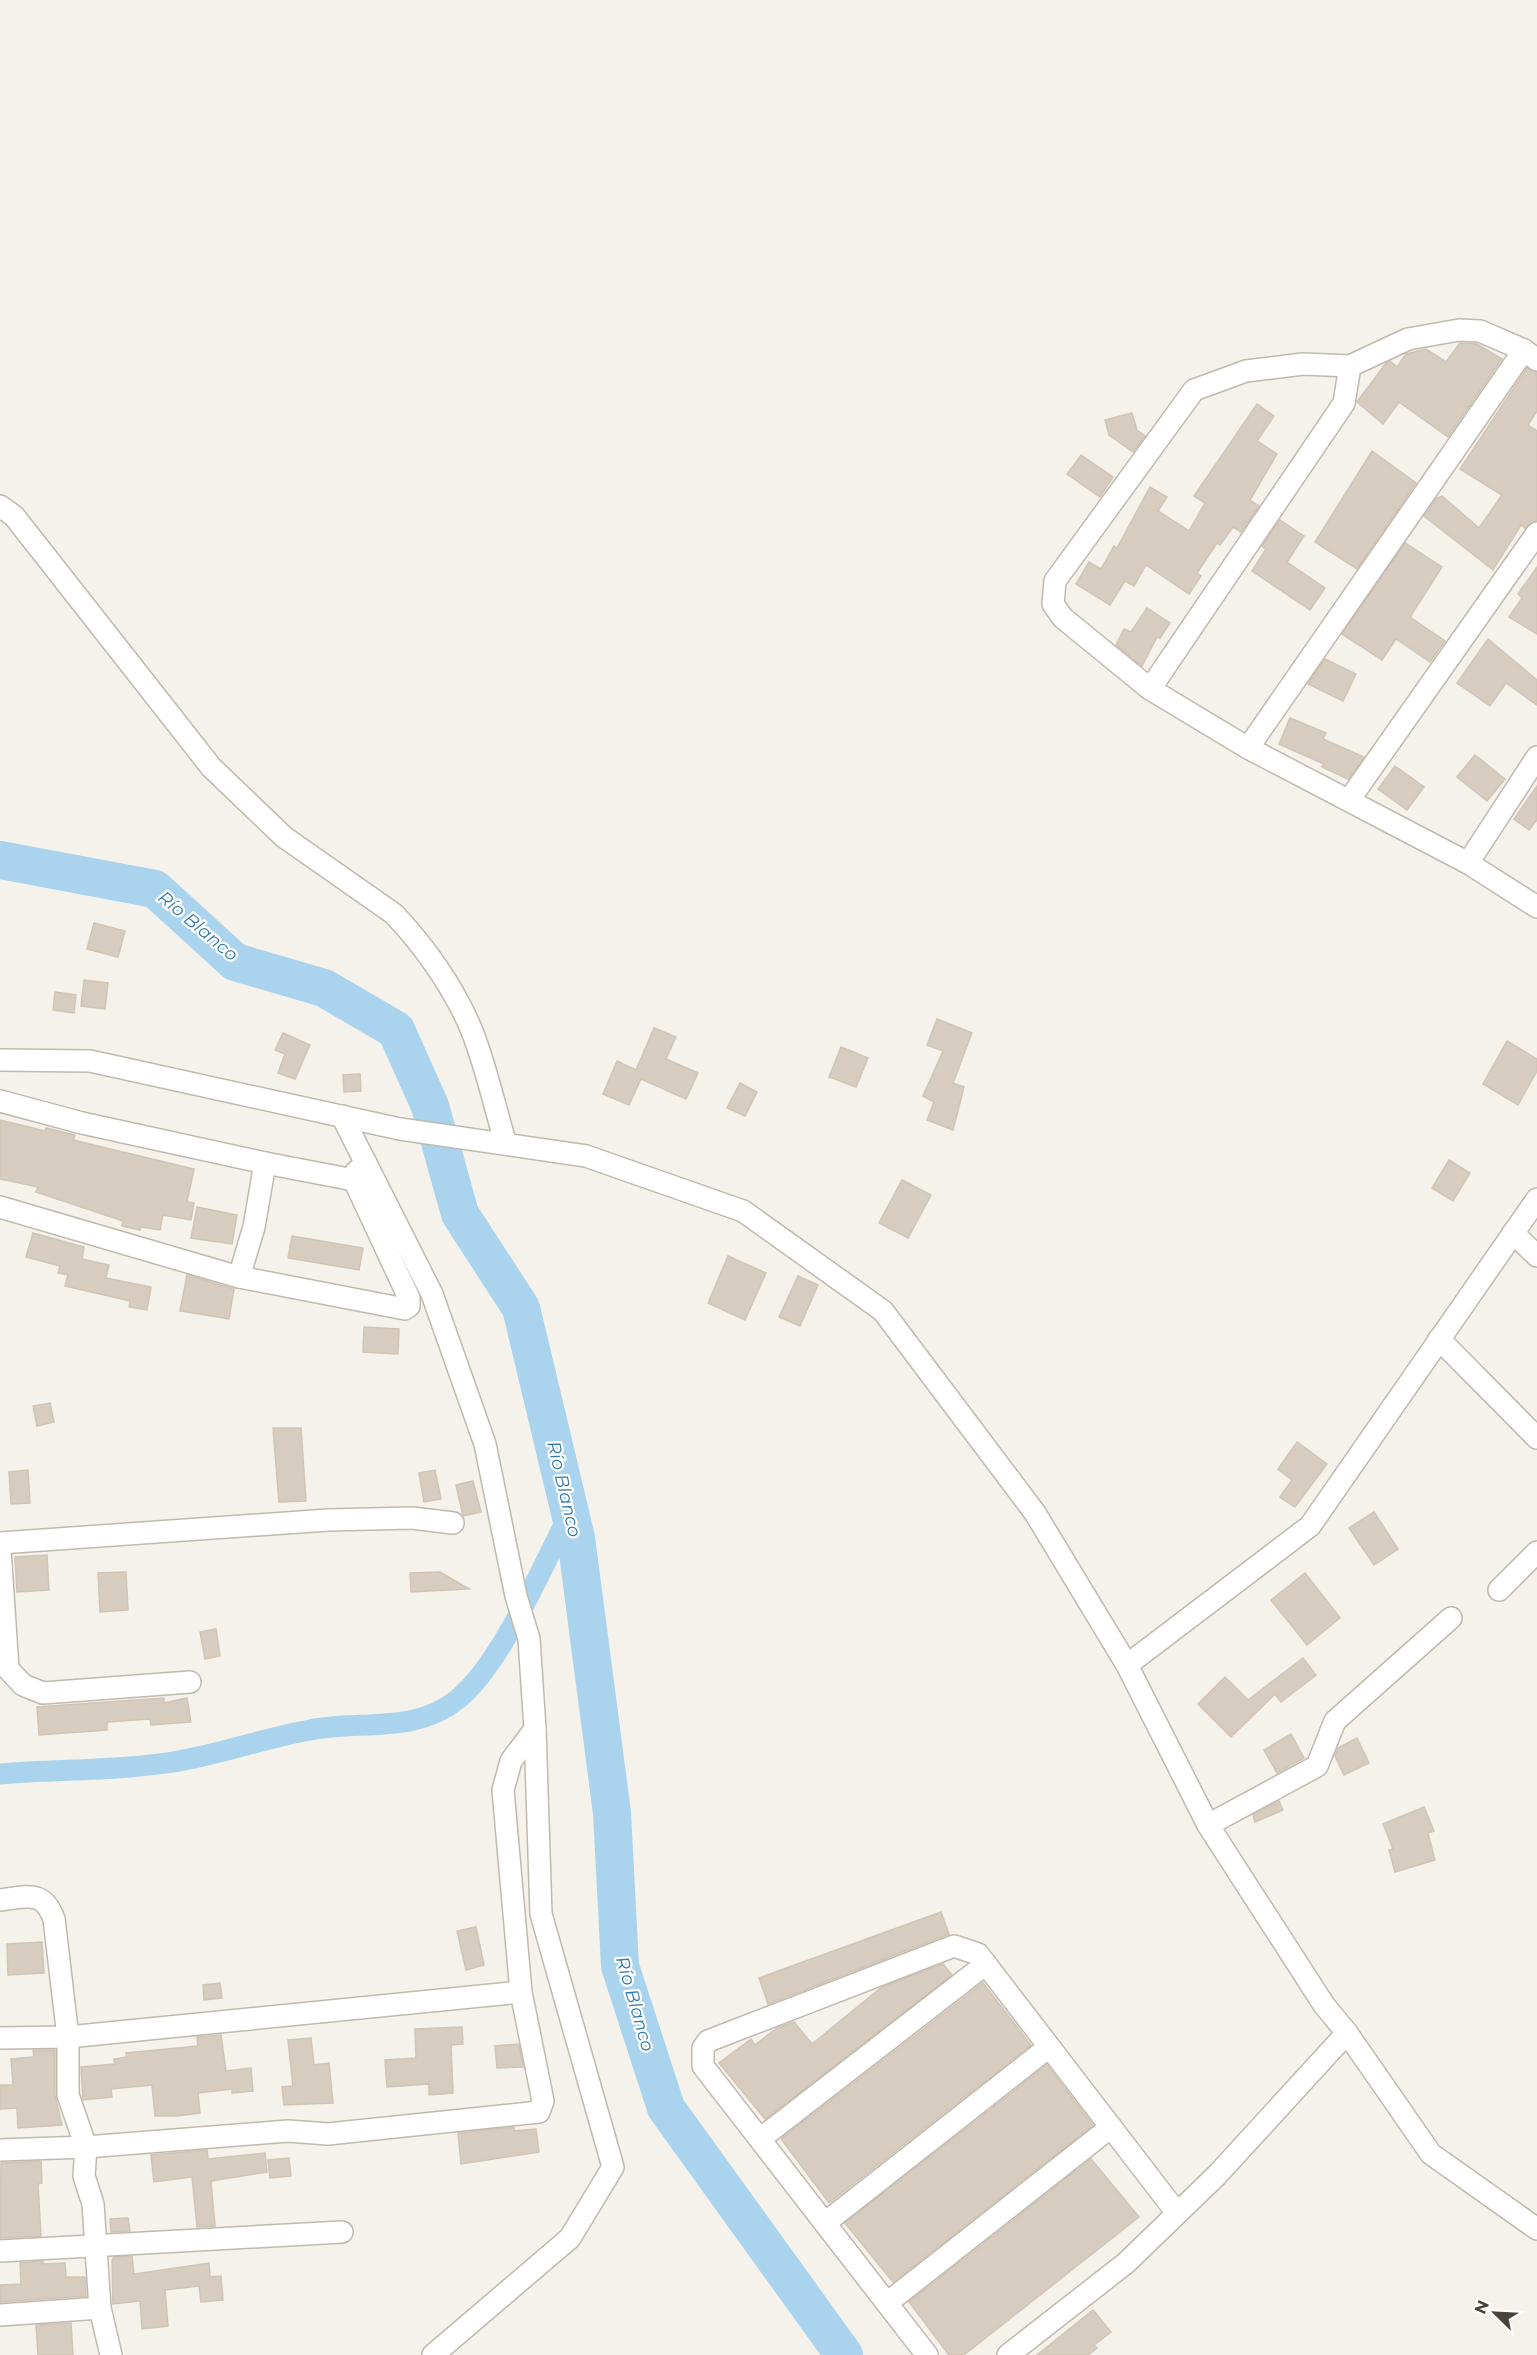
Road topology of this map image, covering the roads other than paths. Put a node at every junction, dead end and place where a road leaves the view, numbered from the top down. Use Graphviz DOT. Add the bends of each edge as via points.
graph roads {
  1 [pos="1530,355"];
  2 [pos="1350,366"];
  3 [pos="0,506"];
  4 [pos="1537,533"];
  5 [pos="1150,689"];
  6 [pos="1248,748"];
  7 [pos="1537,758"];
  8 [pos="1349,800"];
  9 [pos="1468,863"];
  10 [pos="1537,907"];
  11 [pos="0,1060"];
  12 [pos="0,1101"];
  13 [pos="342,1116"];
  14 [pos="496,1143"];
  15 [pos="265,1163"];
  16 [pos="360,1172"];
  17 [pos="1537,1199"];
  18 [pos="0,1207"];
  19 [pos="1513,1233"];
  20 [pos="1537,1256"];
  21 [pos="239,1277"];
  22 [pos="1439,1339"];
  23 [pos="1537,1438"];
  24 [pos="453,1523"];
  25 [pos="0,1543"];
  26 [pos="0,1549"];
  27 [pos="1537,1552"];
  28 [pos="1499,1590"];
  29 [pos="1451,1618"];
  30 [pos="1127,1665"];
  31 [pos="4,1670"];
  32 [pos="190,1682"];
  33 [pos="535,1729"];
  34 [pos="1208,1825"];
  35 [pos="0,1900"];
  36 [pos="986,1964"];
  37 [pos="521,1992"];
  38 [pos="1347,2033"];
  39 [pos="68,2037"];
  40 [pos="0,2038"];
  41 [pos="1049,2047"];
  42 [pos="1111,2127"];
  43 [pos="760,2139"];
  44 [pos="86,2147"];
  45 [pos="0,2150"];
  46 [pos="1177,2213"];
  47 [pos="825,2223"];
  48 [pos="1537,2229"];
  49 [pos="342,2232"];
  50 [pos="96,2246"];
  51 [pos="0,2251"];
  52 [pos="887,2303"];
  53 [pos="100,2308"];
  54 [pos="0,2315"];
  55 [pos="111,2355"];
  56 [pos="433,2355"];
  57 [pos="927,2355"];
  58 [pos="1008,2355"];
  1 -- 2 [label="street" via="1480,332 1459,330 1408,339"];
  1 -- 6 [label="street"];
  2 -- 5 [label="street" via="1344,403"];
  2 -- 5 [label="street" via="1303,363 1246,371 1194,390 1054,581 1053,604 1063,618"];
  3 -- 14 [label="street" via="14,516 211,767 284,837 394,914 406,927 448,985 470,1026"];
  4 -- 8 [label="street"];
  5 -- 6 [label="street"];
  6 -- 8 [label="street"];
  7 -- 9 [label="street"];
  8 -- 9 [label="street"];
  9 -- 10 [label="street"];
  11 -- 13 [label="street" via="90,1061"];
  12 -- 15 [label="street"];
  13 -- 14 [label="street"];
  13 -- 16 [label="street"];
  14 -- 30 [label="street" via="586,1156 743,1211 884,1311 1035,1513"];
  15 -- 16 [label="street"];
  15 -- 21 [label="street" via="254,1227"];
  16 -- 21 [label="street" via="409,1306 405,1309"];
  16 -- 33 [label="street" via="432,1294 485,1444 528,1639"];
  17 -- 19 [label="street"];
  18 -- 21 [label="street"];
  19 -- 20 [label="street"];
  19 -- 22 [label="street"];
  22 -- 23 [label="street"];
  22 -- 30 [label="street" via="1310,1526"];
  24 -- 25 [label="street" via="412,1518 328,1520"];
  26 -- 31 [label="street"];
  27 -- 28 [label="street"];
  29 -- 34 [label="street" via="1335,1720 1317,1766"];
  30 -- 34 [label="street"];
  31 -- 32 [label="street" via="42,1693"];
  33 -- 37 [label="street" via="511,1761 503,1790"];
  33 -- 56 [label="street" via="541,1914 613,2167 570,2238"];
  34 -- 38 [label="street" via="1324,2005"];
  35 -- 39 [label="street" via="34,1897 49,1905"];
  36 -- 41 [label="street"];
  36 -- 43 [label="street"];
  36 -- 43 [label="street" via="978,1954 954,1946 708,2041 703,2048 703,2066"];
  37 -- 39 [label="street"];
  37 -- 44 [label="street" via="543,2101 539,2112 328,2134 288,2131"];
  38 -- 46 [label="street" via="1225,2167"];
  38 -- 48 [label="street" via="1431,2154"];
  39 -- 40 [label="street"];
  39 -- 44 [label="street" via="68,2095"];
  41 -- 42 [label="street"];
  41 -- 47 [label="street"];
  42 -- 46 [label="street"];
  42 -- 52 [label="street"];
  43 -- 47 [label="street"];
  44 -- 45 [label="street"];
  44 -- 50 [label="street" via="84,2176 93,2204"];
  46 -- 58 [label="street" via="1126,2263"];
  47 -- 52 [label="street"];
  49 -- 50 [label="street"];
  50 -- 51 [label="street"];
  50 -- 53 [label="street"];
  52 -- 57 [label="street"];
  53 -- 54 [label="street"];
  53 -- 55 [label="street"];
}
